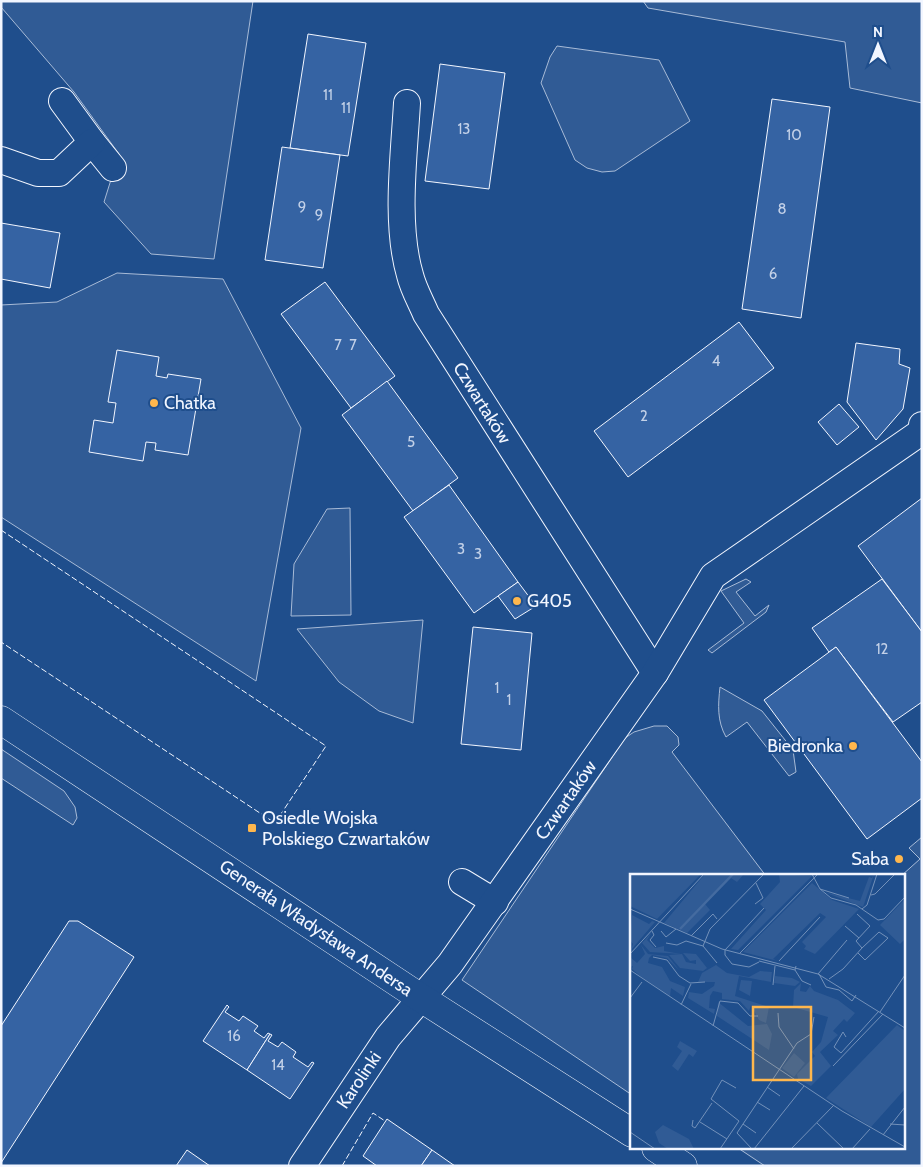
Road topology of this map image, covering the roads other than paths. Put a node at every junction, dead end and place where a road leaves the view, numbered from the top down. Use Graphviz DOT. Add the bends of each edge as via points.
graph roads {
  1 [pos="62,101"];
  2 [pos="407,103"];
  3 [pos="92,142"];
  4 [pos="1,160"];
  5 [pos="113,168"];
  6 [pos="922,425"];
  7 [pos="655,673"];
  8 [pos="1,720"];
  9 [pos="462,882"];
  10 [pos="495,902"];
  11 [pos="421,998"];
  12 [pos="630,1132"];
  13 [pos="659,1150"];
  14 [pos="302,1166"];
  15 [pos="683,1166"];
  1 -- 3 [label="street"];
  2 -- 7 [label="street, Czwartaków" via="404,245 410,276 426,314"];
  3 -- 4 [label="street" via="59,173 38,173"];
  3 -- 5 [label="street"];
  6 -- 7 [label="street, Czwartaków" via="921,432 714,576"];
  7 -- 10 [label="street, Czwartaków"];
  8 -- 11 [label="street, Generała Władysława Andersa"];
  9 -- 10 [label="street"];
  10 -- 11 [label="street, Czwartaków"];
  11 -- 12 [label="street, Generała Władysława Andersa"];
  11 -- 14 [label="street, Karolinki" via="388,1037"];
  13 -- 15 [label="street"];
}
